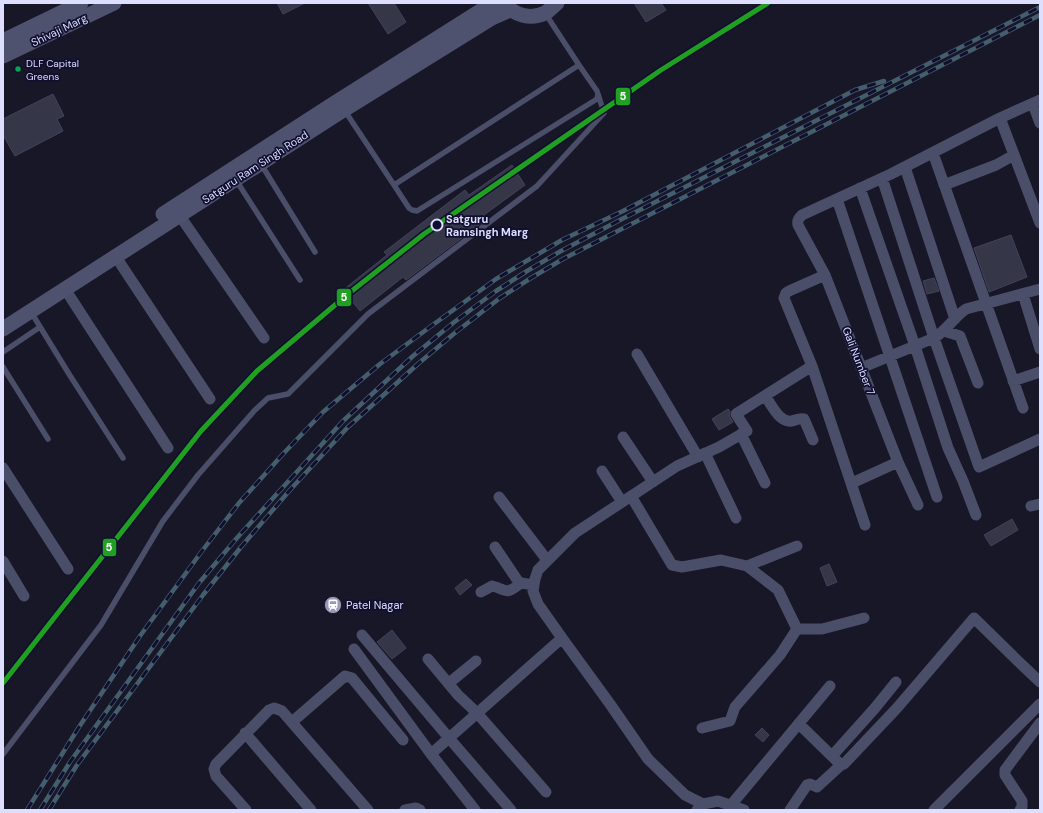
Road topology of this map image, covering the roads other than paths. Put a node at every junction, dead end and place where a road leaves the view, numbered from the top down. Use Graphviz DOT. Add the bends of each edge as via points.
graph roads {
  1 [pos="80,3"];
  2 [pos="114,3"];
  3 [pos="491,3"];
  4 [pos="557,3"];
  5 [pos="507,7"];
  6 [pos="545,13"];
  7 [pos="3,41"];
  8 [pos="3,56"];
  9 [pos="579,65"];
  10 [pos="598,94"];
  11 [pos="1036,102"];
  12 [pos="344,110"];
  13 [pos="1000,118"];
  14 [pos="1040,123"];
  15 [pos="933,153"];
  16 [pos="1014,155"];
  17 [pos="260,164"];
  18 [pos="905,167"];
  19 [pos="882,178"];
  20 [pos="236,180"];
  21 [pos="394,185"];
  22 [pos="944,185"];
  23 [pos="860,188"];
  24 [pos="837,199"];
  25 [pos="1038,212"];
  26 [pos="180,216"];
  27 [pos="1040,223"];
  28 [pos="315,252"];
  29 [pos="116,257"];
  30 [pos="825,276"];
  31 [pos="300,280"];
  32 [pos="65,289"];
  33 [pos="1040,289"];
  34 [pos="1023,294"];
  35 [pos="986,303"];
  36 [pos="30,312"];
  37 [pos="3,318"];
  38 [pos="955,319"];
  39 [pos="40,327"];
  40 [pos="3,329"];
  41 [pos="939,335"];
  42 [pos="264,338"];
  43 [pos="914,346"];
  44 [pos="1040,349"];
  45 [pos="3,352"];
  46 [pos="637,354"];
  47 [pos="890,356"];
  48 [pos="812,366"];
  49 [pos="3,367"];
  50 [pos="862,368"];
  51 [pos="1040,372"];
  52 [pos="1013,381"];
  53 [pos="978,383"];
  54 [pos="766,396"];
  55 [pos="210,399"];
  56 [pos="1023,408"];
  57 [pos="741,434"];
  58 [pos="624,437"];
  59 [pos="48,439"];
  60 [pos="1040,439"];
  61 [pos="813,440"];
  62 [pos="168,448"];
  63 [pos="701,455"];
  64 [pos="123,458"];
  65 [pos="898,462"];
  66 [pos="3,468"];
  67 [pos="602,471"];
  68 [pos="653,482"];
  69 [pos="766,483"];
  70 [pos="852,483"];
  71 [pos="499,497"];
  72 [pos="937,497"];
  73 [pos="626,499"];
  74 [pos="918,505"];
  75 [pos="976,515"];
  76 [pos="736,518"];
  77 [pos="865,525"];
  78 [pos="797,546"];
  79 [pos="495,547"];
  80 [pos="548,560"];
  81 [pos="3,561"];
  82 [pos="747,566"];
  83 [pos="68,569"];
  84 [pos="521,583"];
  85 [pos="534,585"];
  86 [pos="481,592"];
  87 [pos="24,596"];
  88 [pos="864,618"];
  89 [pos="797,630"];
  90 [pos="362,635"];
  91 [pos="562,638"];
  92 [pos="354,648"];
  93 [pos="428,659"];
  94 [pos="476,661"];
  95 [pos="896,682"];
  96 [pos="1040,682"];
  97 [pos="449,683"];
  98 [pos="830,686"];
  99 [pos="1040,704"];
  100 [pos="477,713"];
  101 [pos="292,722"];
  102 [pos="1040,723"];
  103 [pos="798,724"];
  104 [pos="702,728"];
  105 [pos="245,733"];
  106 [pos="449,738"];
  107 [pos="403,740"];
  108 [pos="3,754"];
  109 [pos="432,754"];
  110 [pos="832,756"];
  111 [pos="841,765"];
  112 [pos="546,792"];
  113 [pos="731,805"];
  114 [pos="700,807"];
  115 [pos="365,809"];
  116 [pos="246,810"];
  117 [pos="311,810"];
  118 [pos="405,810"];
  119 [pos="420,810"];
  120 [pos="475,810"];
  121 [pos="511,810"];
  122 [pos="744,810"];
  123 [pos="790,810"];
  124 [pos="934,810"];
  125 [pos="1020,810"];
  1 -- 7 [label="street, Shivaji Marg"];
  2 -- 8 [label="street, Shivaji Marg"];
  3 -- 37 [label="street, Satguru Ram Singh Road"];
  4 -- 6 [label="street"];
  5 -- 6 [label="street" via="522,16 534,17"];
  5 -- 12 [label="street, Satguru Ram Singh Road"];
  6 -- 9 [label="lane"];
  9 -- 10 [label="lane"];
  9 -- 21 [label="lane"];
  10 -- 21 [label="lane" via="597,99 418,211 409,208"];
  10 -- 108 [label="lane" via="604,113 537,186 368,314 288,394 268,398 254,411 198,475 163,521 101,625"];
  11 -- 13 [label="street"];
  11 -- 14 [label="street"];
  12 -- 17 [label="street, Satguru Ram Singh Road"];
  12 -- 21 [label="lane"];
  13 -- 15 [label="street"];
  13 -- 16 [label="street"];
  15 -- 18 [label="street"];
  15 -- 22 [label="street"];
  16 -- 22 [label="street" via="996,165"];
  16 -- 25 [label="street"];
  17 -- 20 [label="street, Satguru Ram Singh Road"];
  17 -- 28 [label="lane"];
  18 -- 19 [label="street"];
  18 -- 38 [label="street"];
  19 -- 23 [label="street"];
  19 -- 41 [label="street"];
  20 -- 26 [label="street, Satguru Ram Singh Road"];
  20 -- 31 [label="lane"];
  22 -- 35 [label="street"];
  23 -- 24 [label="street"];
  23 -- 43 [label="street"];
  24 -- 30 [label="street, Gali Number 7" via="798,218 798,225"];
  24 -- 47 [label="street"];
  25 -- 27 [label="street"];
  26 -- 29 [label="street, Satguru Ram Singh Road"];
  26 -- 42 [label="street"];
  29 -- 32 [label="street, Satguru Ram Singh Road"];
  29 -- 55 [label="street"];
  30 -- 48 [label="street" via="789,290 784,298"];
  30 -- 50 [label="street, Gali Number 7"];
  32 -- 36 [label="street, Satguru Ram Singh Road"];
  32 -- 62 [label="street"];
  33 -- 34 [label="street"];
  34 -- 35 [label="street"];
  34 -- 44 [label="street"];
  35 -- 38 [label="street" via="966,309"];
  35 -- 52 [label="street"];
  36 -- 39 [label="lane"];
  36 -- 40 [label="street, Satguru Ram Singh Road"];
  38 -- 41 [label="street"];
  39 -- 45 [label="lane"];
  39 -- 64 [label="lane"];
  41 -- 43 [label="street"];
  41 -- 53 [label="street" via="960,336"];
  41 -- 60 [label="street" via="978,467"];
  43 -- 47 [label="street"];
  43 -- 75 [label="street" via="948,448 964,480"];
  46 -- 63 [label="street"];
  47 -- 50 [label="street"];
  47 -- 72 [label="street"];
  48 -- 54 [label="street"];
  48 -- 70 [label="street"];
  49 -- 59 [label="lane"];
  50 -- 65 [label="street, Gali Number 7"];
  51 -- 52 [label="street"];
  52 -- 56 [label="street"];
  54 -- 57 [label="street" via="736,414 747,430"];
  54 -- 61 [label="street" via="781,418 790,421 804,419"];
  57 -- 63 [label="street"];
  57 -- 69 [label="street"];
  58 -- 68 [label="street"];
  63 -- 68 [label="street" via="677,466"];
  63 -- 76 [label="street"];
  65 -- 70 [label="street"];
  65 -- 74 [label="street, Gali Number 7"];
  66 -- 83 [label="street"];
  67 -- 73 [label="street"];
  68 -- 73 [label="street"];
  70 -- 77 [label="street"];
  71 -- 80 [label="street"];
  73 -- 80 [label="street" via="575,533"];
  73 -- 82 [label="street" via="672,565 682,567 721,560"];
  78 -- 82 [label="street"];
  79 -- 84 [label="street"];
  80 -- 85 [label="street" via="538,570"];
  81 -- 87 [label="street"];
  82 -- 89 [label="street" via="778,590"];
  84 -- 85 [label="street"];
  84 -- 86 [label="street" via="510,591 492,586"];
  85 -- 91 [label="street" via="533,591 538,604"];
  88 -- 89 [label="street" via="822,629"];
  89 -- 104 [label="street" via="780,655 735,707 730,721"];
  90 -- 106 [label="street"];
  91 -- 100 [label="street"];
  91 -- 114 [label="street" via="648,759"];
  92 -- 109 [label="street"];
  93 -- 97 [label="street"];
  94 -- 97 [label="street"];
  95 -- 110 [label="street"];
  96 -- 111 [label="street" via="974,618 897,708"];
  97 -- 100 [label="street"];
  98 -- 103 [label="street"];
  99 -- 124 [label="street"];
  100 -- 106 [label="street"];
  100 -- 112 [label="street"];
  101 -- 105 [label="street" via="282,711 274,708"];
  101 -- 107 [label="street" via="345,676 352,678"];
  101 -- 115 [label="street"];
  102 -- 125 [label="street" via="1005,770 1005,775 1022,801"];
  103 -- 110 [label="street"];
  103 -- 113 [label="street"];
  105 -- 116 [label="street" via="214,769 216,776"];
  105 -- 117 [label="street"];
  106 -- 109 [label="street"];
  106 -- 121 [label="street"];
  109 -- 120 [label="street"];
  110 -- 111 [label="street"];
  111 -- 123 [label="street" via="817,787 807,785"];
  113 -- 114 [label="street" via="718,801"];
  113 -- 122 [label="street"];
  118 -- 119 [label="street"];
}
